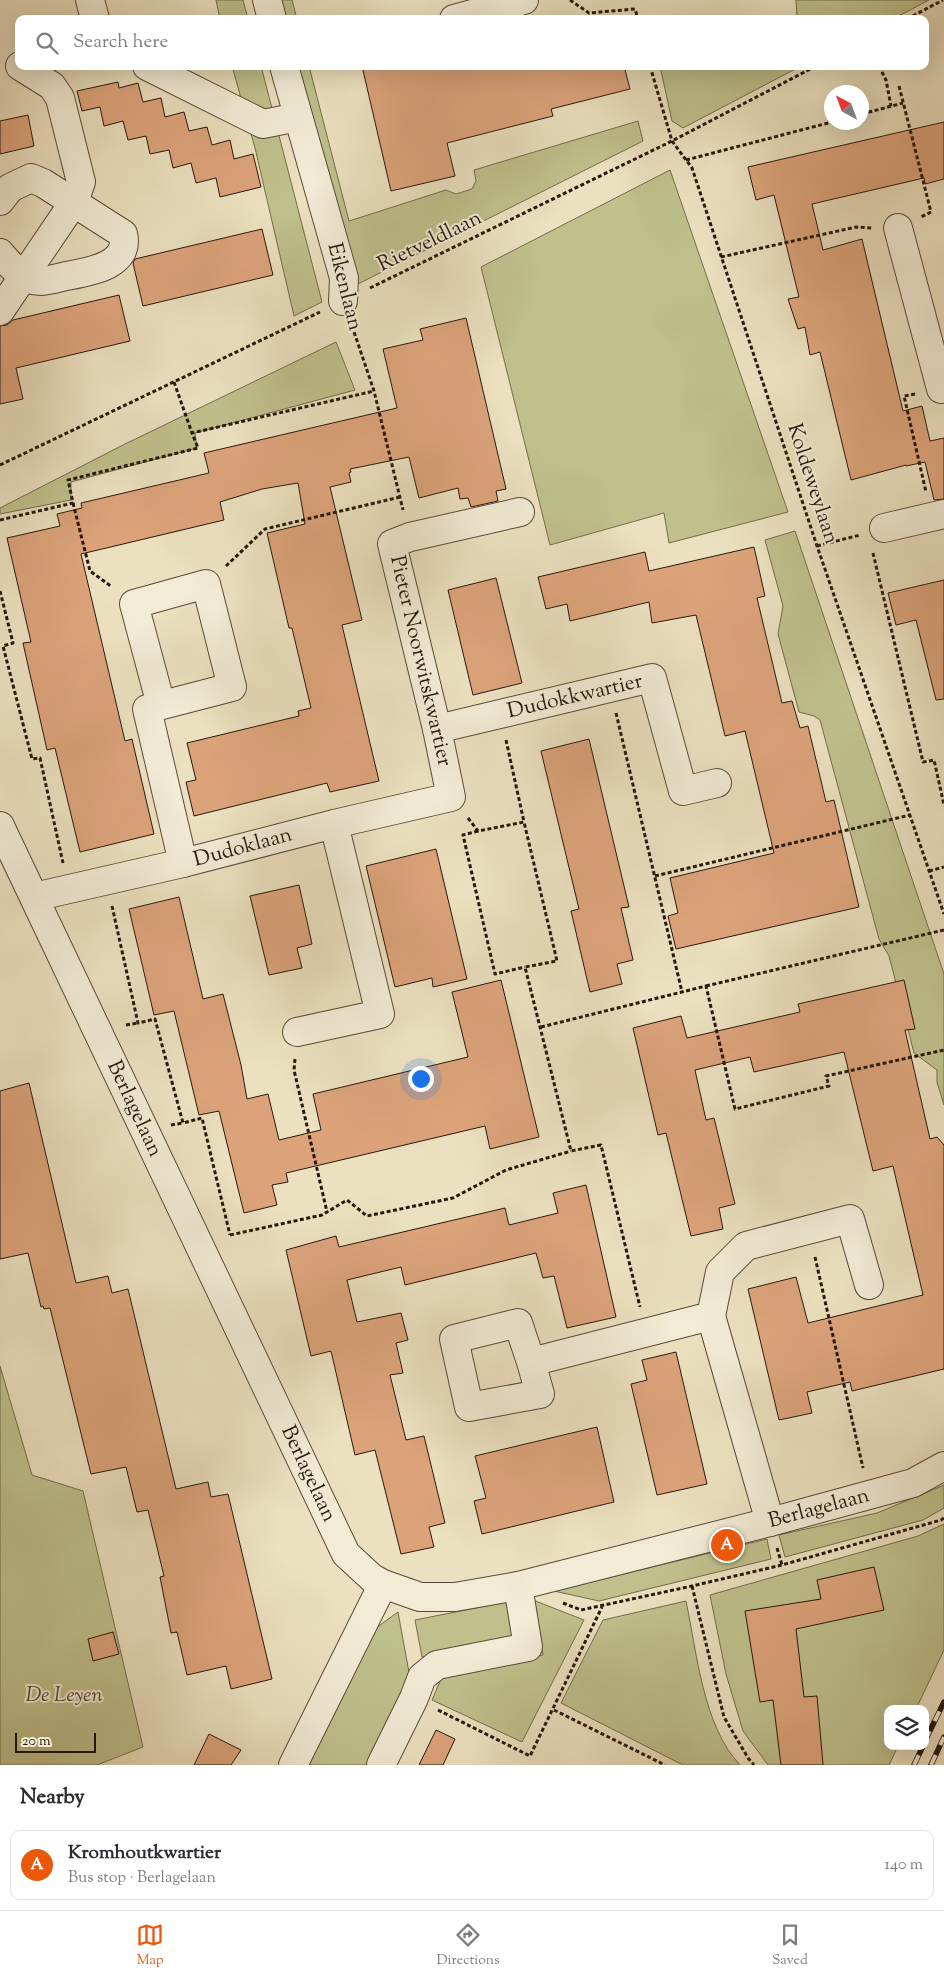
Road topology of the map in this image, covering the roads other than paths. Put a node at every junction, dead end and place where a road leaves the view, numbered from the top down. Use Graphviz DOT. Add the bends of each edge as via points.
graph roads {
  1 [pos="90,0"];
  2 [pos="267,0"];
  3 [pos="524,0"];
  4 [pos="94,15"];
  5 [pos="271,15"];
  6 [pos="469,15"];
  7 [pos="0,54"];
  8 [pos="15,63"];
  9 [pos="26,70"];
  10 [pos="155,70"];
  11 [pos="285,70"];
  12 [pos="298,117"];
  13 [pos="0,201"];
  14 [pos="74,202"];
  15 [pos="898,228"];
  16 [pos="0,253"];
  17 [pos="23,275"];
  18 [pos="344,301"];
  19 [pos="0,311"];
  20 [pos="942,388"];
  21 [pos="520,512"];
  22 [pos="938,515"];
  23 [pos="876,530"];
  24 [pos="161,706"];
  25 [pos="437,729"];
  26 [pos="717,783"];
  27 [pos="451,797"];
  28 [pos="334,824"];
  29 [pos="0,826"];
  30 [pos="183,863"];
  31 [pos="34,897"];
  32 [pos="297,1032"];
  33 [pos="869,1285"];
  34 [pos="711,1316"];
  35 [pos="532,1362"];
  36 [pos="944,1466"];
  37 [pos="770,1522"];
  38 [pos="383,1584"];
  39 [pos="518,1586"];
  40 [pos="293,1765"];
  41 [pos="381,1765"];
  1 -- 4 [label="street"];
  2 -- 5 [label="street"];
  3 -- 6 [label="street"];
  7 -- 8 [label="street"];
  9 -- 14 [label="street" via="52,86 60,98 81,182"];
  10 -- 12 [label="street" via="263,124"];
  11 -- 12 [label="street, Eikenlaan"];
  12 -- 18 [label="street, Eikenlaan" via="344,278"];
  13 -- 14 [label="street" via="10,188 31,178"];
  14 -- 17 [label="street"];
  14 -- 17 [label="street" via="123,234 125,240 120,253 111,263 98,269 39,282"];
  15 -- 20 [label="street"];
  16 -- 17 [label="street"];
  17 -- 19 [label="street"];
  21 -- 25 [label="street, Pieter Noorwitskwartier" via="392,544"];
  22 -- 23 [label="street"];
  24 -- 24 [label="street" via="232,687 206,584 134,604"];
  24 -- 30 [label="street" via="147,709"];
  25 -- 26 [label="street, Dudokkwartier" via="652,678 683,791"];
  25 -- 27 [label="street, Pieter Noorwitskwartier"];
  27 -- 28 [label="street, Dudoklaan"];
  28 -- 30 [label="street, Dudoklaan"];
  28 -- 32 [label="street" via="380,1014"];
  29 -- 31 [label="street, Berlagelaan"];
  30 -- 31 [label="street, Dudoklaan"];
  31 -- 38 [label="street, Berlagelaan" via="346,1554"];
  33 -- 34 [label="street" via="850,1219 746,1246 720,1272"];
  34 -- 35 [label="street"];
  34 -- 37 [label="street"];
  36 -- 37 [label="street, Berlagelaan" via="913,1483"];
  37 -- 39 [label="street, Berlagelaan"];
  38 -- 39 [label="street, Berlagelaan" via="420,1597 455,1597"];
  38 -- 40 [label="street"];
  39 -- 41 [label="street" via="528,1648 437,1665 422,1677"];
}
